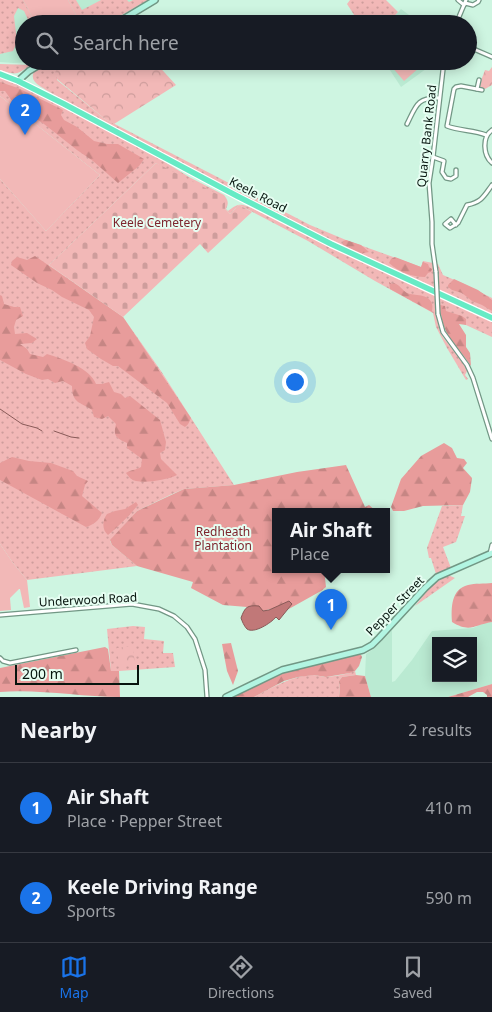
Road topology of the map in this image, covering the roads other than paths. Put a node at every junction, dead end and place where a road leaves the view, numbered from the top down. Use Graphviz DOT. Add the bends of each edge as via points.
graph roads {
  1 [pos="156,0"];
  2 [pos="458,0"];
  3 [pos="479,0"];
  4 [pos="465,3"];
  5 [pos="483,4"];
  6 [pos="130,15"];
  7 [pos="460,15"];
  8 [pos="477,50"];
  9 [pos="492,57"];
  10 [pos="31,70"];
  11 [pos="443,70"];
  12 [pos="0,74"];
  13 [pos="479,80"];
  14 [pos="18,81"];
  15 [pos="477,89"];
  16 [pos="482,90"];
  17 [pos="439,98"];
  18 [pos="407,124"];
  19 [pos="492,130"];
  20 [pos="486,135"];
  21 [pos="433,157"];
  22 [pos="492,163"];
  23 [pos="456,170"];
  24 [pos="492,185"];
  25 [pos="456,225"];
  26 [pos="492,318"];
  27 [pos="492,439"];
  28 [pos="492,545"];
  29 [pos="491,553"];
  30 [pos="0,615"];
  31 [pos="76,650"];
  32 [pos="0,658"];
  33 [pos="207,697"];
  34 [pos="226,697"];
  1 -- 6 [label="main road"];
  2 -- 4 [label="street"];
  3 -- 4 [label="street" via="473,5"];
  3 -- 5 [label="street"];
  4 -- 7 [label="street"];
  8 -- 9 [label="street"];
  10 -- 14 [label="main road"];
  11 -- 17 [label="street, Quarry Bank Road"];
  12 -- 14 [label="main road, Keele Road"];
  13 -- 15 [label="street"];
  14 -- 26 [label="main road, Keele Road" via="275,216"];
  15 -- 16 [label="street"];
  15 -- 20 [label="street" via="456,86 447,126"];
  17 -- 18 [label="street" via="421,101"];
  17 -- 21 [label="street, Quarry Bank Road"];
  19 -- 20 [label="street"];
  20 -- 22 [label="street" via="486,154"];
  21 -- 23 [label="street" via="444,161 442,172 446,178 456,176"];
  21 -- 27 [label="street, Quarry Bank Road, bridge" via="429,183 438,314 443,332 473,378"];
  24 -- 25 [label="street" via="481,199 468,205"];
  28 -- 29 [label="street"];
  29 -- 34 [label="main road, Pepper Street" via="437,576 372,645 363,650 282,670"];
  30 -- 33 [label="street, Underwood Road" via="126,604 159,609 174,616 196,639 205,670"];
  31 -- 32 [label="street" via="10,663"];
}
